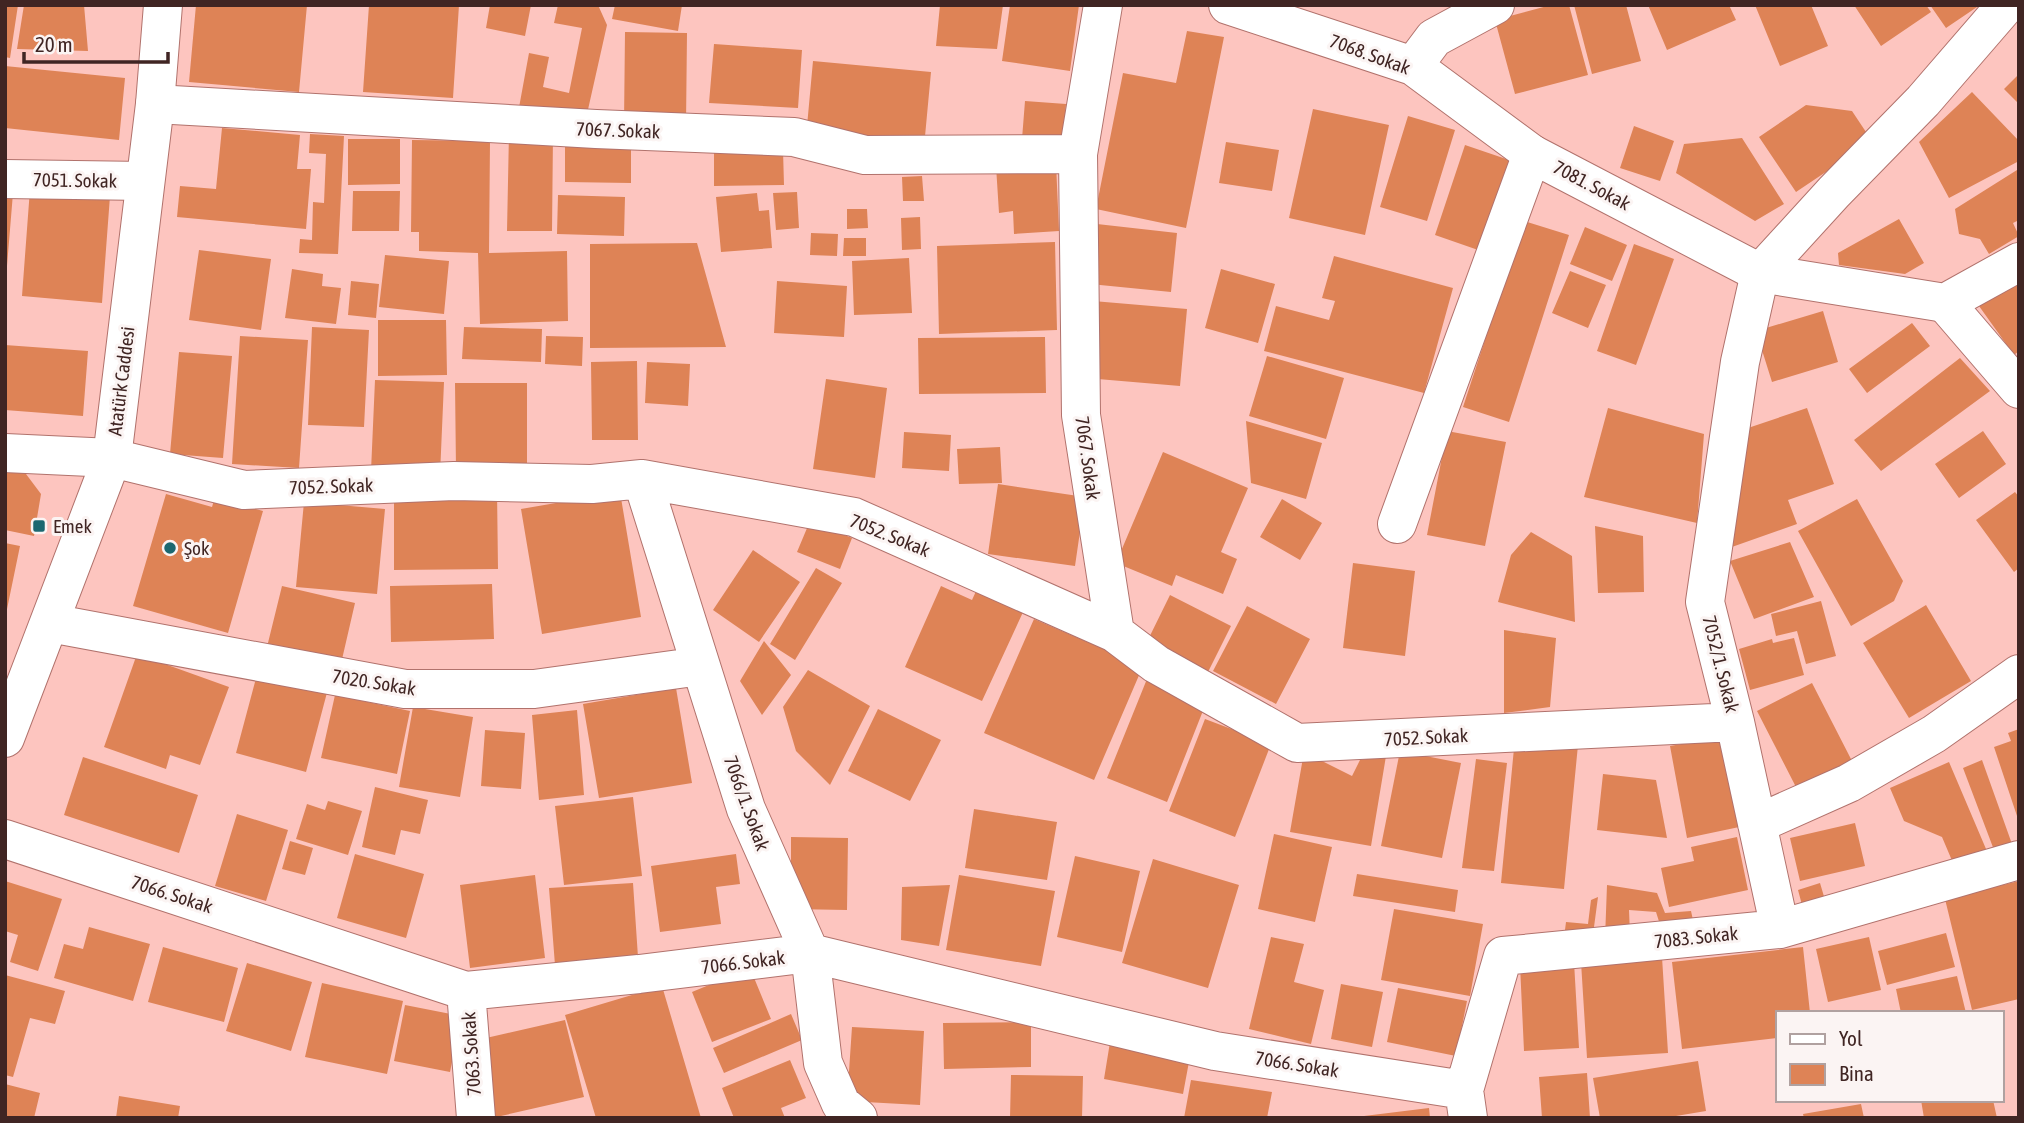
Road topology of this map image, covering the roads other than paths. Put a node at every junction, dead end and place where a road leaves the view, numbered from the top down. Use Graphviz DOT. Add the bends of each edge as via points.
graph roads {
  1 [pos="163,5"];
  2 [pos="1103,5"];
  3 [pos="1228,5"];
  4 [pos="1494,5"];
  5 [pos="2006,5"];
  6 [pos="1413,66"];
  7 [pos="155,104"];
  8 [pos="1532,154"];
  9 [pos="1078,155"];
  10 [pos="5,179"];
  11 [pos="145,181"];
  12 [pos="2019,262"];
  13 [pos="1760,273"];
  14 [pos="1945,303"];
  15 [pos="2019,388"];
  16 [pos="5,453"];
  17 [pos="112,458"];
  18 [pos="642,479"];
  19 [pos="1398,524"];
  20 [pos="50,623"];
  21 [pos="1115,633"];
  22 [pos="701,666"];
  23 [pos="2019,674"];
  24 [pos="1735,722"];
  25 [pos="5,738"];
  26 [pos="1757,824"];
  27 [pos="5,839"];
  28 [pos="2019,860"];
  29 [pos="1780,929"];
  30 [pos="810,953"];
  31 [pos="466,991"];
  32 [pos="1466,1104"];
  33 [pos="476,1118"];
  34 [pos="858,1118"];
  1 -- 7 [label="street, Atatürk Caddesi"];
  2 -- 9 [label="street, 7067. Sokak"];
  3 -- 6 [label="street, 7068. Sokak"];
  4 -- 6 [label="street" via="1434,38"];
  5 -- 13 [label="street" via="1923,101"];
  6 -- 8 [label="street, 7068. Sokak"];
  7 -- 9 [label="street, 7067. Sokak" via="794,137 865,155"];
  7 -- 11 [label="street, Atatürk Caddesi"];
  8 -- 13 [label="street, 7081. Sokak"];
  8 -- 19 [label="street, 7081. Sokak"];
  9 -- 21 [label="street, 7067. Sokak" via="1081,415"];
  10 -- 11 [label="street, 7051. Sokak"];
  11 -- 17 [label="street, Atatürk Caddesi"];
  12 -- 14 [label="street"];
  13 -- 14 [label="street, 7081. Sokak"];
  13 -- 24 [label="street, 7052/1. Sokak" via="1740,362 1705,602"];
  14 -- 15 [label="street"];
  16 -- 17 [label="street, 7052. Sokak"];
  17 -- 18 [label="street, 7052. Sokak" via="244,489 454,481 592,484"];
  17 -- 20 [label="street, Atatürk Caddesi"];
  18 -- 21 [label="street, 7052. Sokak" via="854,517"];
  18 -- 22 [label="street, 7066/1. Sokak"];
  20 -- 22 [label="street, 7020. Sokak" via="405,689 534,690"];
  20 -- 25 [label="street, Atatürk Caddesi"];
  21 -- 24 [label="street, 7052. Sokak" via="1156,664 1297,743"];
  22 -- 30 [label="street, 7066/1. Sokak" via="746,809"];
  23 -- 26 [label="street" via="1934,734 1849,783"];
  24 -- 26 [label="street, 7052/1. Sokak"];
  26 -- 29 [label="street, 7052/1. Sokak"];
  27 -- 31 [label="street, 7066. Sokak"];
  28 -- 29 [label="street, 7083. Sokak"];
  29 -- 32 [label="street, 7083. Sokak" via="1503,956"];
  30 -- 31 [label="street, 7066. Sokak"];
  30 -- 32 [label="street, 7066. Sokak" via="1215,1051"];
  30 -- 34 [label="street, 7066/1. Sokak" via="823,1063 841,1104"];
  31 -- 33 [label="street, 7063. Sokak"];
}
